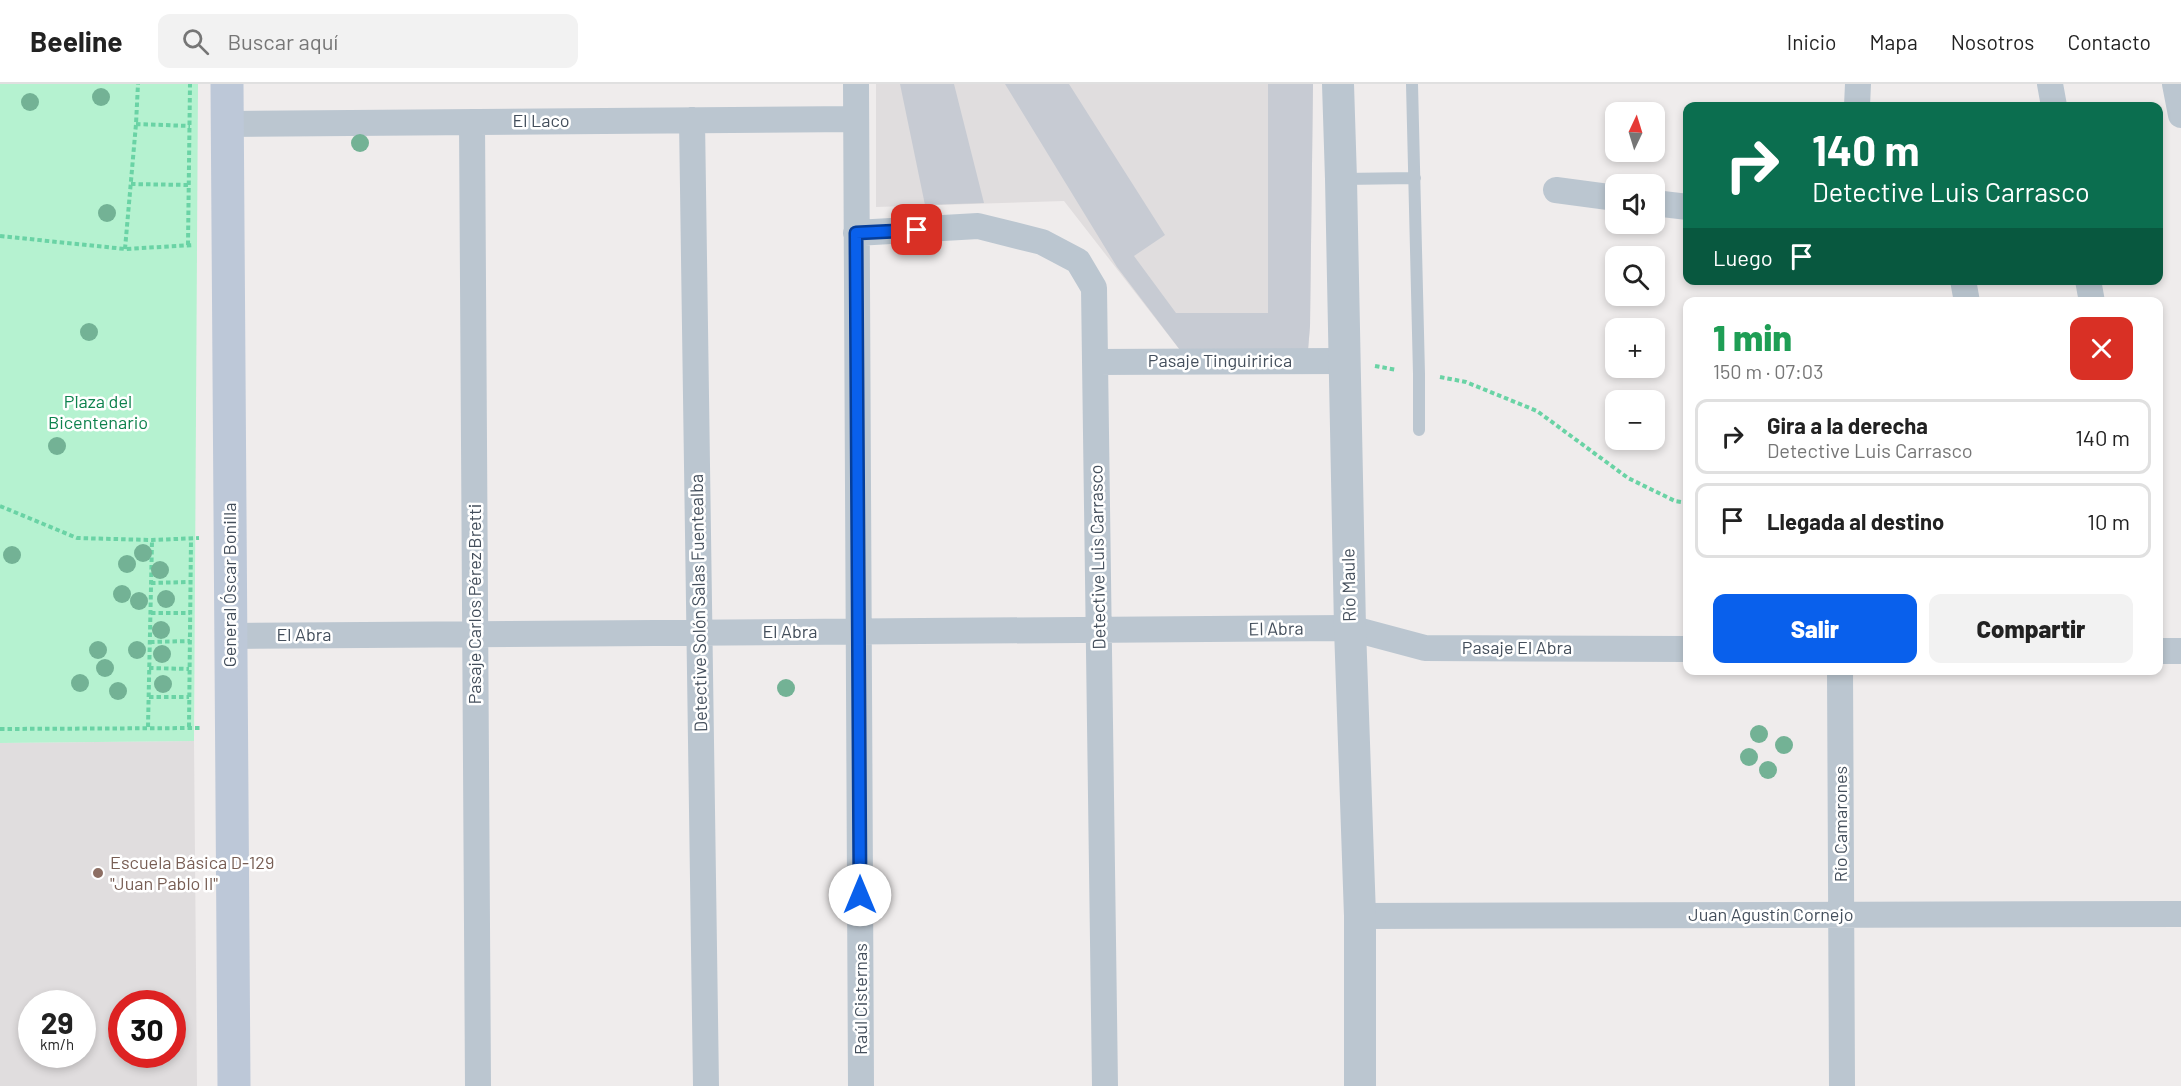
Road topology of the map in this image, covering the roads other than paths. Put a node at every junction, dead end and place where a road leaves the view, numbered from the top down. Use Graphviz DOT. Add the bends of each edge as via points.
graph roads {
  1 [pos="227,84"];
  2 [pos="856,84"];
  3 [pos="1338,84"];
  4 [pos="1412,84"];
  5 [pos="1858,84"];
  6 [pos="2050,84"];
  7 [pos="2175,84"];
  8 [pos="1857,102"];
  9 [pos="2053,102"];
  10 [pos="2181,115"];
  11 [pos="856,119"];
  12 [pos="692,120"];
  13 [pos="472,122"];
  14 [pos="227,124"];
  15 [pos="1415,178"];
  16 [pos="1341,179"];
  17 [pos="1556,190"];
  18 [pos="1605,197"];
  19 [pos="1665,204"];
  20 [pos="1683,206"];
  21 [pos="856,233"];
  22 [pos="1345,361"];
  23 [pos="1095,362"];
  24 [pos="1419,430"];
  25 [pos="1350,628"];
  26 [pos="1100,631"];
  27 [pos="859,632"];
  28 [pos="700,633"];
  29 [pos="476,634"];
  30 [pos="231,636"];
  31 [pos="1683,649"];
  32 [pos="2163,651"];
  33 [pos="2181,651"];
  34 [pos="1840,675"];
  35 [pos="2181,914"];
  36 [pos="1841,915"];
  37 [pos="1360,916"];
  38 [pos="234,1086"];
  39 [pos="478,1086"];
  40 [pos="706,1086"];
  41 [pos="861,1086"];
  42 [pos="1105,1086"];
  43 [pos="1360,1086"];
  44 [pos="1842,1086"];
  1 -- 14 [label="main road, General Óscar Bonilla"];
  2 -- 11 [label="street, Raúl Cisternas"];
  3 -- 16 [label="street, Río Maule"];
  4 -- 15 [label="lane"];
  5 -- 8 [label="street"];
  6 -- 9 [label="street"];
  7 -- 10 [label="street"];
  11 -- 12 [label="street, El Laco"];
  11 -- 21 [label="street, Raúl Cisternas"];
  12 -- 13 [label="street, El Laco"];
  12 -- 28 [label="street, Detective Solón Salas Fuentealba"];
  13 -- 14 [label="street, El Laco"];
  13 -- 29 [label="street, Pasaje Carlos Pérez Bretti"];
  14 -- 30 [label="main road, General Óscar Bonilla"];
  15 -- 16 [label="lane"];
  15 -- 24 [label="lane"];
  16 -- 22 [label="street, Río Maule"];
  17 -- 18 [label="street"];
  19 -- 20 [label="street"];
  21 -- 23 [label="street, Detective Luis Carrasco" via="978,226 1042,242 1078,261 1094,288"];
  21 -- 27 [label="street, Raúl Cisternas"];
  22 -- 23 [label="street, Pasaje Tinguiririca"];
  22 -- 25 [label="street, Río Maule"];
  23 -- 26 [label="street, Detective Luis Carrasco"];
  25 -- 26 [label="street, El Abra"];
  25 -- 31 [label="street, Pasaje El Abra" via="1425,648"];
  25 -- 37 [label="street, Río Maule"];
  26 -- 27 [label="street, El Abra"];
  26 -- 42 [label="street, Detective Luis Carrasco"];
  27 -- 28 [label="street, El Abra"];
  27 -- 41 [label="street, Raúl Cisternas"];
  28 -- 29 [label="street, El Abra"];
  28 -- 40 [label="street, Detective Solón Salas Fuentealba"];
  29 -- 30 [label="street, El Abra"];
  29 -- 39 [label="street, Pasaje Carlos Pérez Bretti"];
  30 -- 38 [label="main road, General Óscar Bonilla"];
  32 -- 33 [label="street"];
  34 -- 36 [label="street, Río Camarones"];
  35 -- 36 [label="street, Juan Agustín Cornejo"];
  36 -- 37 [label="street, Juan Agustín Cornejo"];
  36 -- 44 [label="street, Río Camarones"];
  37 -- 43 [label="street, Río Maule"];
}
